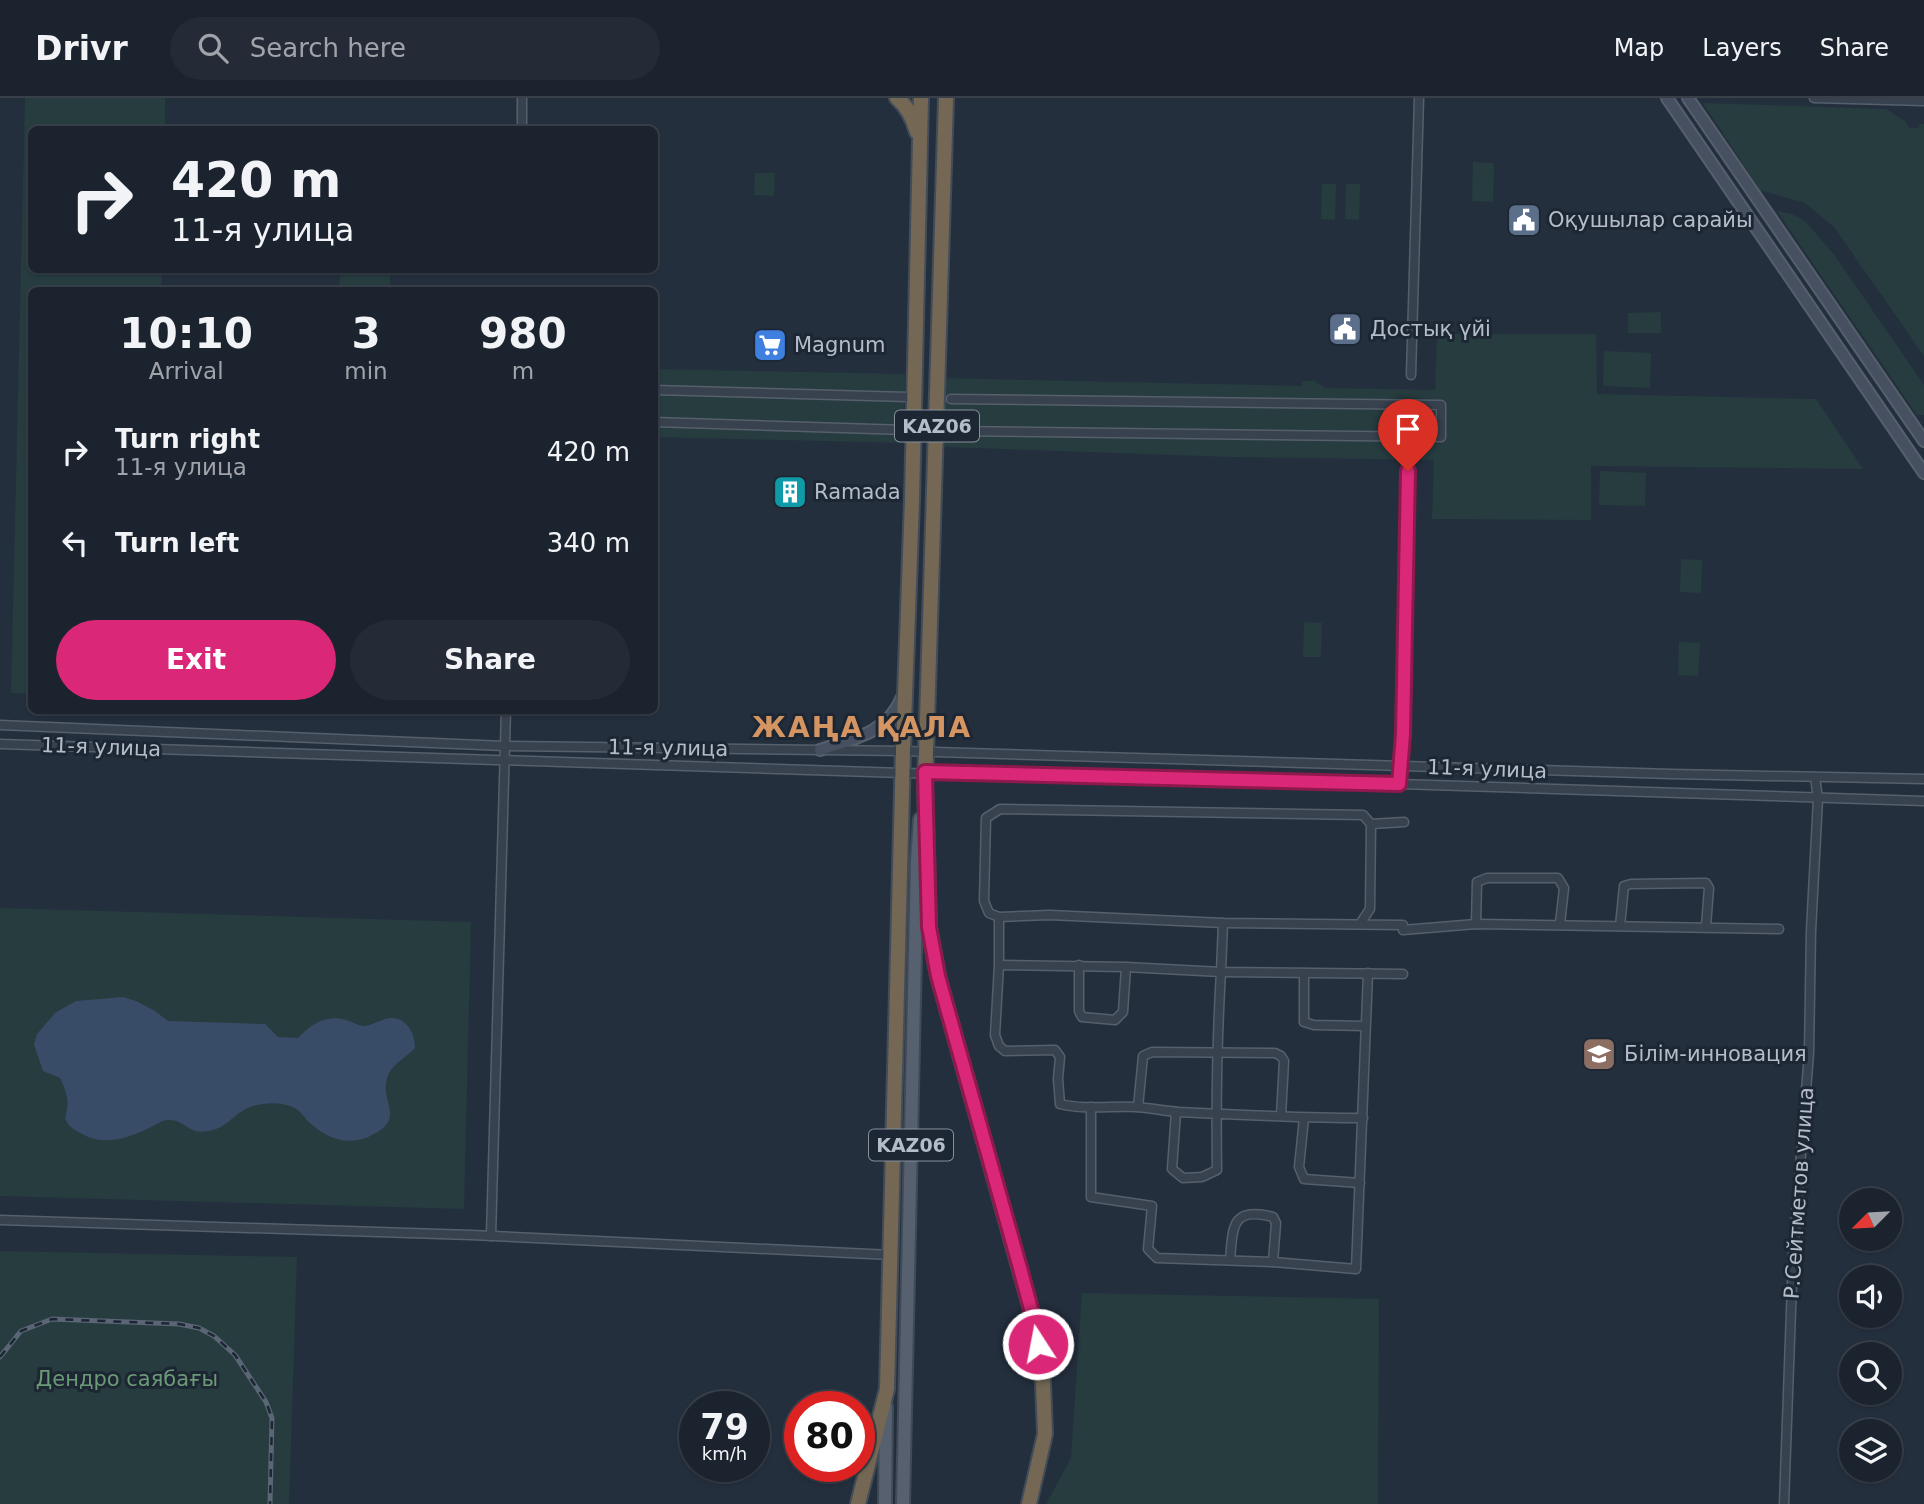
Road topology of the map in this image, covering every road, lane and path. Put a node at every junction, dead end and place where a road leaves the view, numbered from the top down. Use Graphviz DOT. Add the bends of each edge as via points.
graph roads {
  1 [pos="522,98"];
  2 [pos="897,98"];
  3 [pos="921,98"];
  4 [pos="946,98"];
  5 [pos="1419,98"];
  6 [pos="1667,98"];
  7 [pos="1688,98"];
  8 [pos="1814,98"];
  9 [pos="1924,101"];
  10 [pos="522,126"];
  11 [pos="920,143"];
  12 [pos="1411,375"];
  13 [pos="658,390"];
  14 [pos="908,397"];
  15 [pos="951,399"];
  16 [pos="658,422"];
  17 [pos="907,430"];
  18 [pos="950,431"];
  19 [pos="1924,441"];
  20 [pos="1408,471"];
  21 [pos="1924,472"];
  22 [pos="905,687"];
  23 [pos="506,714"];
  24 [pos="0,724"];
  25 [pos="0,744"];
  26 [pos="505,747"];
  27 [pos="820,750"];
  28 [pos="903,751"];
  29 [pos="926,754"];
  30 [pos="505,760"];
  31 [pos="1401,766"];
  32 [pos="902,773"];
  33 [pos="1815,777"];
  34 [pos="925,779"];
  35 [pos="1924,779"];
  36 [pos="1399,784"];
  37 [pos="1818,799"];
  38 [pos="1924,801"];
  39 [pos="1404,822"];
  40 [pos="1371,824"];
  41 [pos="999,917"];
  42 [pos="1223,923"];
  43 [pos="1360,924"];
  44 [pos="1476,924"];
  45 [pos="1560,924"];
  46 [pos="1620,926"];
  47 [pos="1706,926"];
  48 [pos="1779,929"];
  49 [pos="999,965"];
  50 [pos="1079,965"];
  51 [pos="1126,967"];
  52 [pos="1221,972"];
  53 [pos="1304,973"];
  54 [pos="1368,973"];
  55 [pos="1402,974"];
  56 [pos="1365,1026"];
  57 [pos="1216,1054"];
  58 [pos="1091,1107"];
  59 [pos="1138,1107"];
  60 [pos="1175,1111"];
  61 [pos="1216,1113"];
  62 [pos="1281,1116"];
  63 [pos="1304,1118"];
  64 [pos="1363,1118"];
  65 [pos="1360,1183"];
  66 [pos="0,1220"];
  67 [pos="491,1236"];
  68 [pos="891,1255"];
  69 [pos="1230,1260"];
  70 [pos="1273,1262"];
  71 [pos="887,1389"];
  72 [pos="858,1504"];
  73 [pos="885,1504"];
  74 [pos="903,1504"];
  75 [pos="1029,1504"];
  76 [pos="1784,1504"];
  1 -- 10 [label="street"];
  2 -- 11 [label="highway" via="913,118"];
  3 -- 11 [label="highway, KАZ06"];
  4 -- 29 [label="highway, KАZ06"];
  5 -- 12 [label="street"];
  6 -- 21 [label="main road"];
  7 -- 19 [label="main road"];
  8 -- 9 [label="street"];
  11 -- 22 [label="highway, KАZ06"];
  13 -- 14 [label="street"];
  15 -- 18 [label="street" via="1441,405 1441,437"];
  16 -- 17 [label="street"];
  20 -- 31 [label="street"];
  22 -- 27 [label="main road" via="886,723"];
  22 -- 28 [label="highway, KАZ06"];
  23 -- 26 [label="street"];
  24 -- 26 [label="street, 11-я улица"];
  25 -- 30 [label="street, 11-я улица"];
  26 -- 27 [label="street, 11-я улица"];
  26 -- 30 [label="street"];
  27 -- 28 [label="street, 11-я улица"];
  28 -- 29 [label="street, 11-я улица"];
  28 -- 32 [label="highway, KАZ06"];
  29 -- 31 [label="street, 11-я улица"];
  29 -- 34 [label="highway, KАZ06"];
  30 -- 32 [label="street, 11-я улица"];
  30 -- 67 [label="street"];
  31 -- 33 [label="street, 11-я улица"];
  31 -- 36 [label="street"];
  32 -- 34 [label="street, 11-я улица"];
  32 -- 68 [label="highway, KАZ06"];
  33 -- 35 [label="street, 11-я улица"];
  33 -- 37 [label="street, Р.Сейтметов улица"];
  34 -- 36 [label="street, 11-я улица"];
  34 -- 74 [label="main road, KАZ06" via="918,861"];
  34 -- 75 [label="highway, KАZ06" via="929,927 938,976 1035,1324 1045,1434"];
  36 -- 37 [label="street, 11-я улица"];
  37 -- 38 [label="street, 11-я улица"];
  37 -- 76 [label="street, Р.Сейтметов улица"];
  39 -- 40 [label="street"];
  40 -- 41 [label="street" via="1363,815 1000,809 986,818 984,901 989,913"];
  40 -- 43 [label="street" via="1370,909"];
  41 -- 42 [label="street"];
  41 -- 49 [label="street"];
  42 -- 43 [label="street"];
  42 -- 52 [label="street"];
  43 -- 44 [label="street"];
  44 -- 45 [label="street"];
  44 -- 45 [label="street" via="1477,882 1487,878 1558,878 1564,888"];
  45 -- 46 [label="street"];
  46 -- 47 [label="street"];
  46 -- 47 [label="street" via="1624,886 1706,883"];
  47 -- 48 [label="street"];
  49 -- 50 [label="street"];
  49 -- 58 [label="street" via="995,1035 999,1046 1005,1051 1055,1051 1060,1057 1060,1104"];
  50 -- 51 [label="street"];
  50 -- 51 [label="street" via="1082,1017 1115,1020 1123,1012"];
  51 -- 52 [label="street"];
  52 -- 53 [label="street"];
  52 -- 57 [label="street"];
  53 -- 54 [label="street"];
  53 -- 56 [label="street" via="1304,1022"];
  54 -- 55 [label="street"];
  54 -- 56 [label="street"];
  56 -- 64 [label="street"];
  57 -- 59 [label="street" via="1152,1052 1143,1056"];
  57 -- 61 [label="street"];
  57 -- 62 [label="street" via="1281,1056"];
  58 -- 59 [label="street"];
  58 -- 69 [label="street" via="1091,1197 1152,1206 1148,1249 1157,1258"];
  59 -- 60 [label="street"];
  60 -- 61 [label="street"];
  60 -- 61 [label="street" via="1172,1169 1183,1178 1217,1170"];
  61 -- 62 [label="street"];
  62 -- 63 [label="street"];
  63 -- 64 [label="street"];
  63 -- 65 [label="street" via="1299,1167 1304,1179"];
  64 -- 65 [label="street"];
  65 -- 70 [label="street" via="1356,1269"];
  66 -- 67 [label="street"];
  67 -- 68 [label="street"];
  68 -- 71 [label="highway, KАZ06"];
  69 -- 70 [label="street"];
  69 -- 70 [label="street" via="1237,1218 1266,1215 1276,1223"];
  71 -- 72 [label="highway, KАZ06"];
  71 -- 73 [label="main road, KАZ06"];
}
